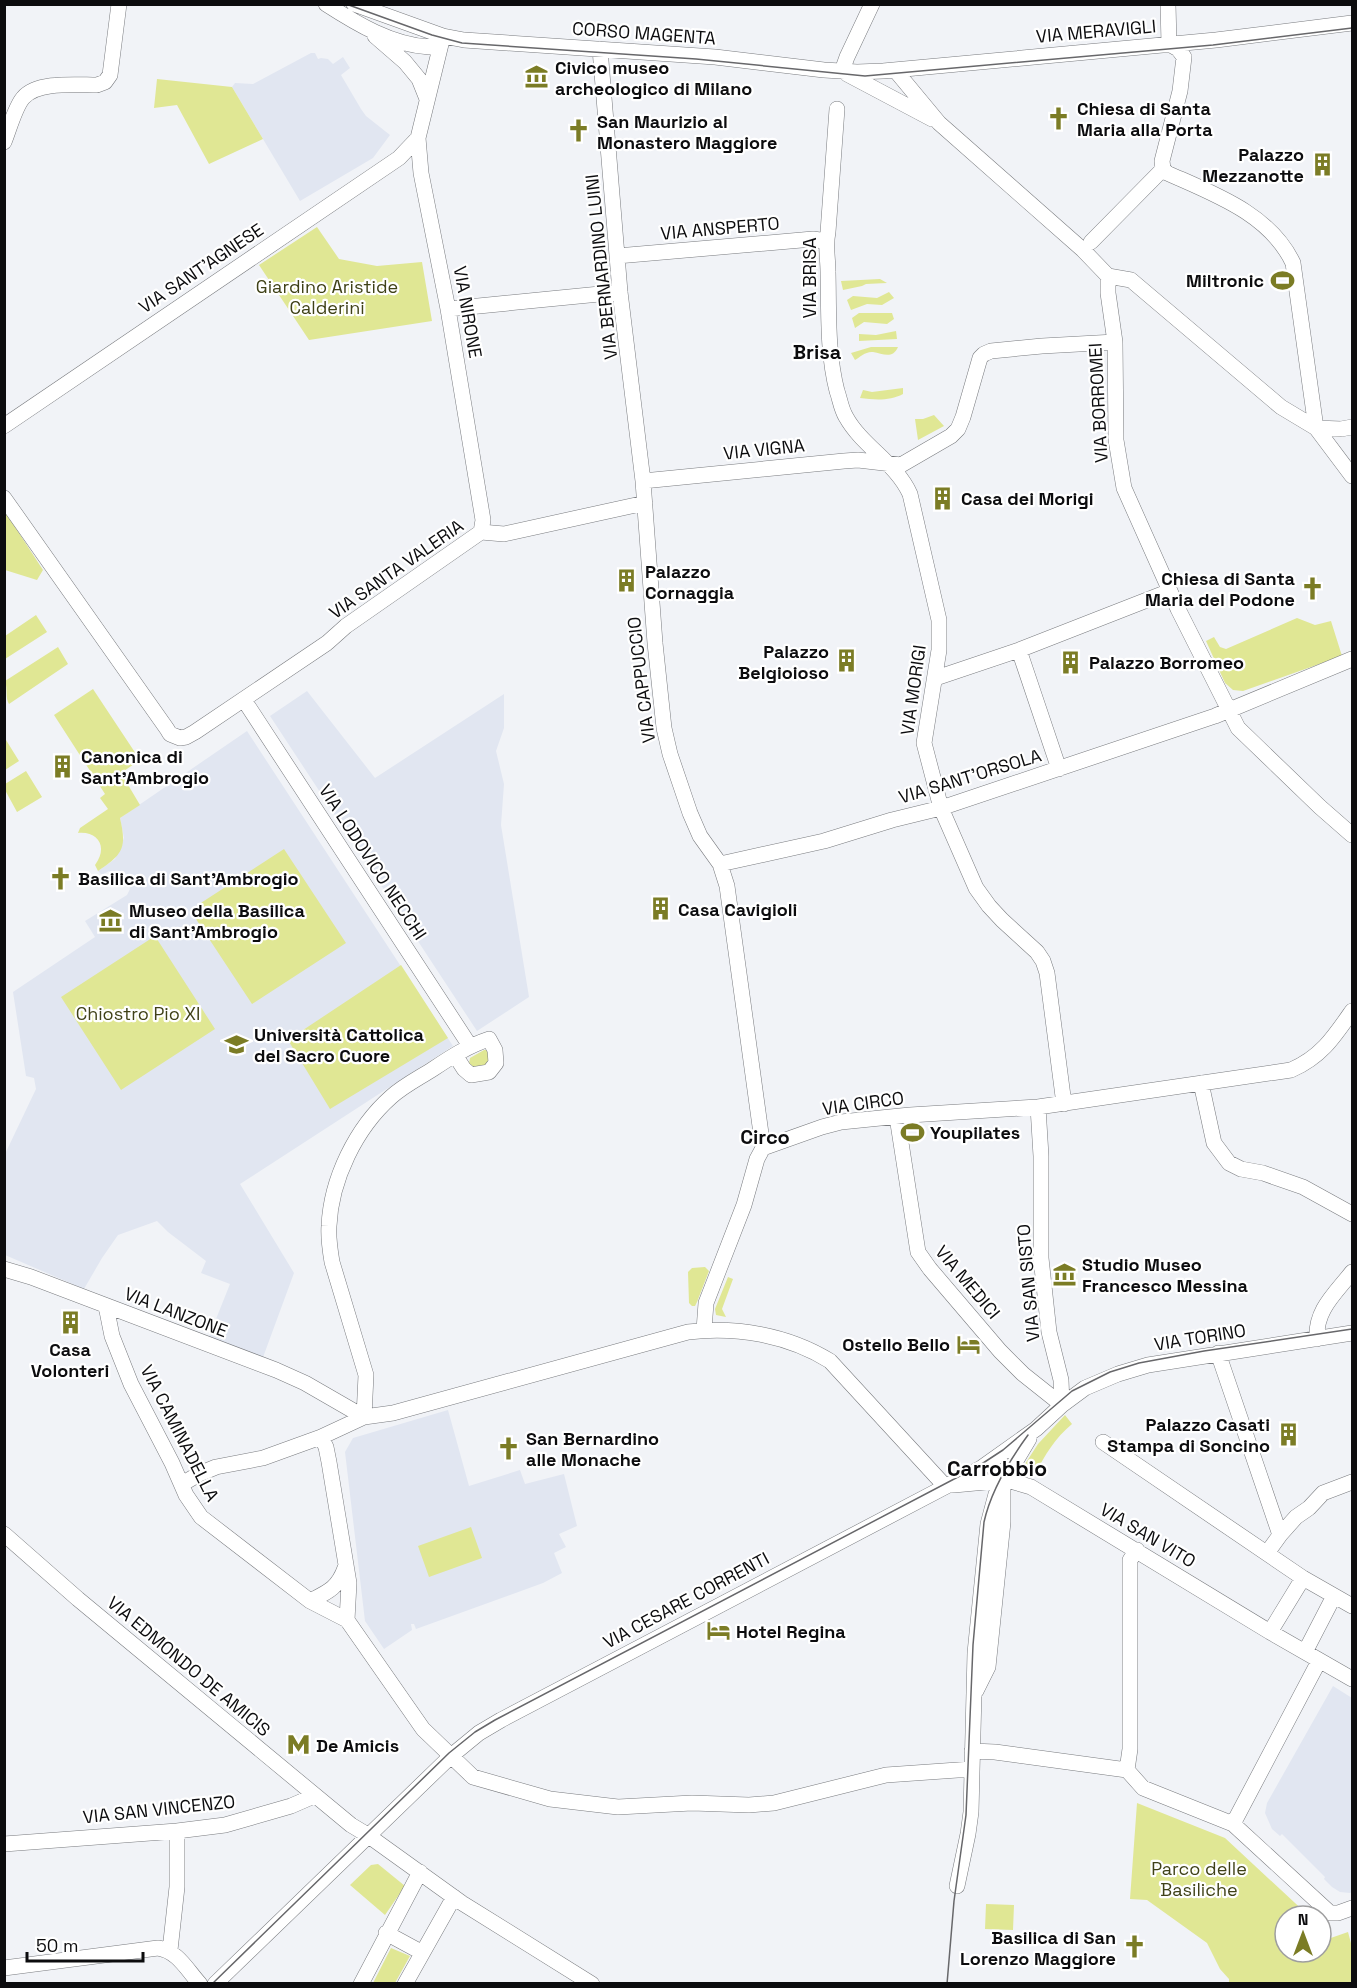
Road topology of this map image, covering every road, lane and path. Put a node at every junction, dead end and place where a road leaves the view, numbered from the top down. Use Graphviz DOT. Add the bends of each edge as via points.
graph roads {
  1 [pos="119,4"];
  2 [pos="326,4"];
  3 [pos="354,4"];
  4 [pos="872,4"];
  5 [pos="1168,4"];
  6 [pos="1353,23"];
  7 [pos="368,30"];
  8 [pos="443,36"];
  9 [pos="1169,44"];
  10 [pos="600,49"];
  11 [pos="895,70"];
  12 [pos="842,71"];
  13 [pos="427,99"];
  14 [pos="837,109"];
  15 [pos="939,123"];
  16 [pos="417,138"];
  17 [pos="4,142"];
  18 [pos="1163,169"];
  19 [pos="1091,242"];
  20 [pos="826,244"];
  21 [pos="617,256"];
  22 [pos="1108,276"];
  23 [pos="620,292"];
  24 [pos="448,309"];
  25 [pos="1115,342"];
  26 [pos="4,426"];
  27 [pos="1353,427"];
  28 [pos="1316,428"];
  29 [pos="888,464"];
  30 [pos="1353,476"];
  31 [pos="644,481"];
  32 [pos="4,498"];
  33 [pos="645,503"];
  34 [pos="482,532"];
  35 [pos="1170,591"];
  36 [pos="1019,650"];
  37 [pos="1348,660"];
  38 [pos="936,678"];
  39 [pos="244,700"];
  40 [pos="1228,710"];
  41 [pos="1059,768"];
  42 [pos="942,808"];
  43 [pos="1353,835"];
  44 [pos="720,864"];
  45 [pos="1353,1011"];
  46 [pos="470,1046"];
  47 [pos="454,1055"];
  48 [pos="1201,1083"];
  49 [pos="1064,1104"];
  50 [pos="1038,1107"];
  51 [pos="897,1117"];
  52 [pos="763,1148"];
  53 [pos="1353,1214"];
  54 [pos="4,1269"];
  55 [pos="1353,1272"];
  56 [pos="106,1306"];
  57 [pos="704,1330"];
  58 [pos="1353,1333"];
  59 [pos="1317,1339"];
  60 [pos="1218,1353"];
  61 [pos="1062,1405"];
  62 [pos="364,1417"];
  63 [pos="1036,1429"];
  64 [pos="321,1437"];
  65 [pos="1104,1442"];
  66 [pos="1003,1480"];
  67 [pos="1353,1482"];
  68 [pos="182,1484"];
  69 [pos="945,1486"];
  70 [pos="4,1534"];
  71 [pos="1280,1535"];
  72 [pos="1137,1550"];
  73 [pos="1267,1553"];
  74 [pos="345,1568"];
  75 [pos="1303,1578"];
  76 [pos="1334,1596"];
  77 [pos="310,1601"];
  78 [pos="1353,1606"];
  79 [pos="347,1620"];
  80 [pos="1270,1632"];
  81 [pos="1305,1652"];
  82 [pos="1319,1661"];
  83 [pos="1353,1679"];
  84 [pos="972,1750"];
  85 [pos="451,1756"];
  86 [pos="972,1769"];
  87 [pos="1127,1770"];
  88 [pos="314,1796"];
  89 [pos="1233,1824"];
  90 [pos="177,1831"];
  91 [pos="368,1835"];
  92 [pos="4,1844"];
  93 [pos="420,1872"];
  94 [pos="957,1886"];
  95 [pos="454,1897"];
  96 [pos="1353,1908"];
  97 [pos="386,1933"];
  98 [pos="170,1950"];
  99 [pos="421,1952"];
  100 [pos="4,1968"];
  101 [pos="200,1983"];
  102 [pos="215,1983"];
  103 [pos="361,1983"];
  104 [pos="405,1983"];
  105 [pos="592,1983"];
  1 -- 17 [label="street" via="110,75 105,82 31,91 19,104"];
  2 -- 7 [label="street, CORSO MAGENTA"];
  3 -- 8 [label="street, CORSO MAGENTA"];
  4 -- 12 [label="street"];
  5 -- 9 [label="street"];
  6 -- 9 [label="street, VIA MERAVIGLI"];
  7 -- 8 [label="street, CORSO MAGENTA" via="422,46 429,46"];
  7 -- 13 [label="street" via="420,79"];
  8 -- 10 [label="street, CORSO MAGENTA"];
  8 -- 13 [label="street, VIA NIRONE"];
  9 -- 11 [label="street, VIA MERAVIGLI"];
  9 -- 18 [label="street" via="1184,57"];
  10 -- 12 [label="street, CORSO MAGENTA"];
  10 -- 21 [label="street, VIA BERNARDINO LUINI"];
  11 -- 12 [label="street, VIA MERAVIGLI"];
  11 -- 15 [label="street"];
  12 -- 15 [label="street"];
  13 -- 16 [label="street, VIA NIRONE"];
  14 -- 20 [label="street, VIA BRISA"];
  15 -- 22 [label="street"];
  16 -- 24 [label="street, VIA NIRONE"];
  16 -- 26 [label="street, VIA SANT'AGNESE" via="399,158"];
  18 -- 19 [label="street"];
  18 -- 28 [label="street" via="1258,220 1288,250"];
  20 -- 21 [label="street, VIA ANSPERTO" via="813,239"];
  20 -- 29 [label="street, VIA BRISA" via="832,371 841,406 854,428"];
  21 -- 23 [label="street, VIA BERNARDINO LUINI"];
  22 -- 25 [label="street, VIA BORROMEI"];
  22 -- 28 [label="street" via="1131,280 1281,407"];
  23 -- 24 [label="street"];
  23 -- 31 [label="street, VIA BERNARDINO LUINI"];
  24 -- 34 [label="street, VIA NIRONE"];
  25 -- 29 [label="street" via="984,354 977,365 958,429 901,465"];
  25 -- 35 [label="street, VIA BORROMEI" via="1116,441 1124,488"];
  27 -- 28 [label="street"];
  28 -- 30 [label="street"];
  29 -- 31 [label="street, VIA VIGNA" via="844,460"];
  29 -- 38 [label="street, VIA MORIGI" via="909,494 936,599"];
  31 -- 33 [label="street, VIA CAPPUCCIO"];
  32 -- 39 [label="street, VIA SANTA VALERIA" via="170,734 186,737"];
  33 -- 34 [label="street, VIA SANTA VALERIA" via="504,534"];
  33 -- 44 [label="street, VIA CAPPUCCIO" via="664,728 690,813 700,836"];
  34 -- 39 [label="street, VIA SANTA VALERIA"];
  35 -- 36 [label="street"];
  35 -- 40 [label="street, VIA BORROMEI"];
  36 -- 38 [label="street"];
  36 -- 41 [label="street"];
  37 -- 40 [label="street, VIA SANT'ORSOLA"];
  38 -- 42 [label="street, VIA MORIGI" via="924,743"];
  39 -- 46 [label="street, VIA LODOVICO NECCHI"];
  40 -- 41 [label="street, VIA SANT'ORSOLA"];
  40 -- 43 [label="street, VIA BORROMEI" via="1238,728"];
  41 -- 42 [label="street, VIA SANT'ORSOLA"];
  42 -- 44 [label="street, VIA SANT'ORSOLA" via="824,841"];
  42 -- 49 [label="street, VIA MORIGI" via="976,888 1043,961"];
  44 -- 52 [label="street, VIA CAPPUCCIO" via="727,886"];
  45 -- 48 [label="street, VIA CIRCO" via="1329,1044 1307,1063 1291,1070"];
  46 -- 47 [label="street"];
  46 -- 47 [label="street" via="489,1039 496,1063 489,1072 471,1075"];
  47 -- 62 [label="street" via="392,1096 374,1115 358,1137 335,1187 329,1226 332,1262 366,1374"];
  48 -- 49 [label="street, VIA CIRCO"];
  48 -- 53 [label="street" via="1214,1143 1229,1163 1303,1187"];
  49 -- 50 [label="street, VIA CIRCO"];
  50 -- 51 [label="street, VIA CIRCO"];
  50 -- 61 [label="street, VIA SAN SISTO" via="1041,1258"];
  51 -- 52 [label="street, VIA CIRCO" via="840,1122"];
  51 -- 61 [label="street, VIA MEDICI" via="918,1252 1000,1351"];
  52 -- 57 [label="street" via="706,1303"];
  54 -- 56 [label="street, VIA LANZONE"];
  55 -- 59 [label="street" via="1323,1308"];
  56 -- 62 [label="street, VIA LANZONE" via="276,1370"];
  56 -- 68 [label="street, VIA CAMINADELLA" via="112,1336 131,1384"];
  57 -- 62 [label="street" via="393,1413"];
  57 -- 69 [label="street" via="775,1337 830,1361"];
  58 -- 59 [label="street, VIA TORINO"];
  59 -- 60 [label="street, VIA TORINO"];
  60 -- 61 [label="street, VIA TORINO" via="1118,1374 1085,1388"];
  60 -- 71 [label="street"];
  61 -- 63 [label="street"];
  62 -- 64 [label="street"];
  63 -- 66 [label="street"];
  63 -- 69 [label="street" via="981,1468"];
  64 -- 68 [label="street" via="263,1458 216,1467"];
  64 -- 74 [label="street" via="329,1462"];
  65 -- 73 [label="street"];
  66 -- 69 [label="street"];
  66 -- 72 [label="street, VIA SAN VITO" via="1031,1487"];
  66 -- 84 [label="street" via="1003,1522 988,1667 974,1696"];
  67 -- 71 [label="street" via="1323,1493"];
  68 -- 77 [label="street, VIA CAMINADELLA" via="201,1517"];
  69 -- 85 [label="street, VIA CESARE CORRENTI" via="501,1720"];
  70 -- 88 [label="street, VIA EDMONDO DE AMICIS"];
  71 -- 73 [label="street"];
  72 -- 80 [label="street, VIA SAN VITO"];
  72 -- 87 [label="street" via="1130,1560"];
  73 -- 75 [label="street"];
  74 -- 77 [label="street" via="336,1586"];
  74 -- 79 [label="street"];
  75 -- 76 [label="street"];
  75 -- 80 [label="street"];
  76 -- 78 [label="street"];
  76 -- 81 [label="street"];
  77 -- 79 [label="street, VIA CAMINADELLA"];
  79 -- 85 [label="street, VIA CAMINADELLA" via="423,1730"];
  80 -- 81 [label="street, VIA SAN VITO"];
  81 -- 82 [label="street"];
  82 -- 83 [label="street"];
  82 -- 89 [label="street"];
  84 -- 86 [label="street"];
  84 -- 87 [label="street"];
  85 -- 86 [label="street, VIA CAMINADELLA" via="473,1778 550,1799 618,1807 774,1803 886,1775"];
  85 -- 91 [label="street, VIA CESARE CORRENTI"];
  86 -- 94 [label="street" via="968,1834"];
  87 -- 89 [label="street" via="1143,1788"];
  88 -- 90 [label="street, VIA SAN VINCENZO" via="225,1825"];
  88 -- 91 [label="street, VIA EDMONDO DE AMICIS"];
  89 -- 96 [label="street" via="1330,1913"];
  90 -- 92 [label="street, VIA SAN VINCENZO"];
  90 -- 98 [label="street" via="177,1887"];
  91 -- 93 [label="street, VIA EDMONDO DE AMICIS"];
  91 -- 102 [label="street, VIA CESARE CORRENTI"];
  93 -- 95 [label="street"];
  93 -- 97 [label="street"];
  95 -- 99 [label="street"];
  95 -- 105 [label="street"];
  97 -- 99 [label="street"];
  97 -- 103 [label="street"];
  98 -- 100 [label="street" via="158,1948"];
  98 -- 101 [label="street"];
  99 -- 104 [label="street"];
}
